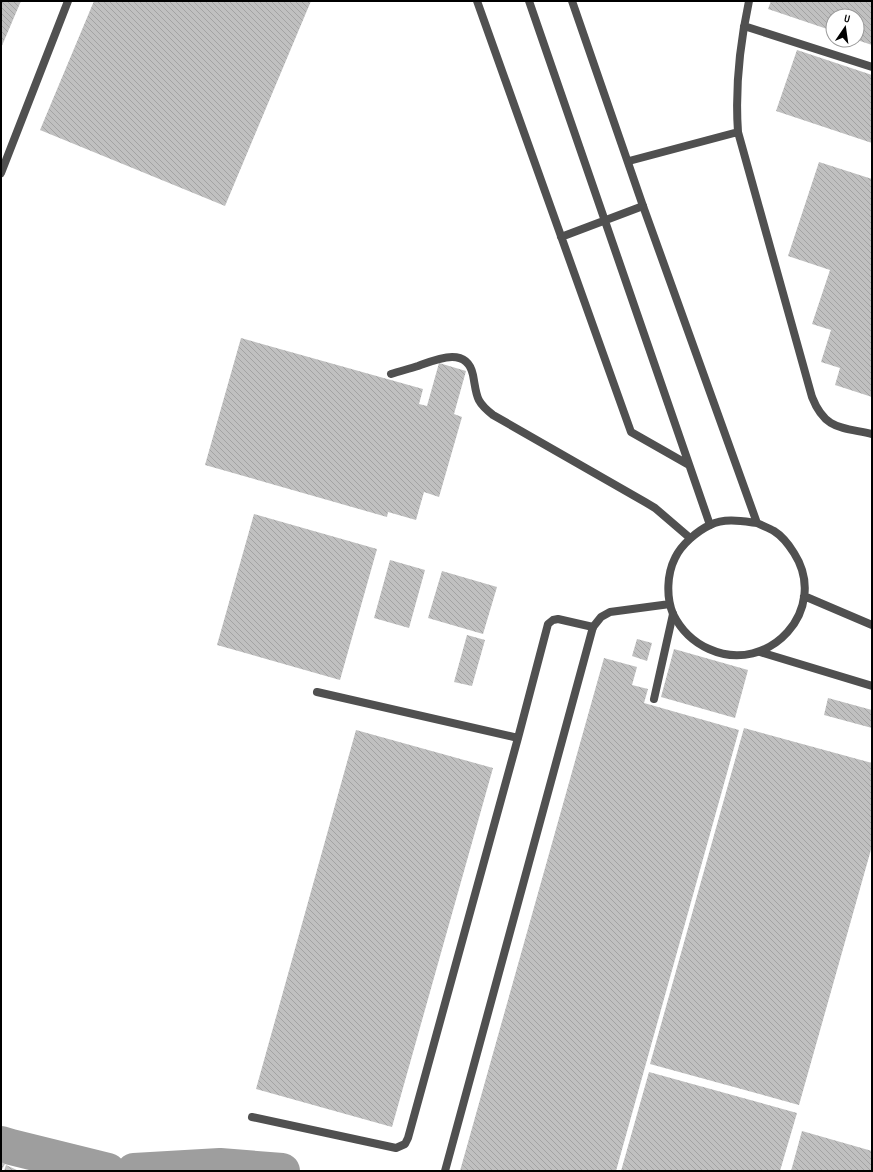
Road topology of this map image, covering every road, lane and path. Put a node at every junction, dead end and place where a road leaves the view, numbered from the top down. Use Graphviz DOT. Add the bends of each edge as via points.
graph roads {
  1 [pos="68,1"];
  2 [pos="477,1"];
  3 [pos="529,1"];
  4 [pos="572,1"];
  5 [pos="749,1"];
  6 [pos="744,26"];
  7 [pos="872,67"];
  8 [pos="738,132"];
  9 [pos="629,161"];
  10 [pos="1,173"];
  11 [pos="643,206"];
  12 [pos="605,219"];
  13 [pos="561,237"];
  14 [pos="391,374"];
  15 [pos="872,434"];
  16 [pos="689,465"];
  17 [pos="757,523"];
  18 [pos="710,525"];
  19 [pos="690,538"];
  20 [pos="804,596"];
  21 [pos="670,604"];
  22 [pos="674,614"];
  23 [pos="872,625"];
  24 [pos="593,627"];
  25 [pos="760,652"];
  26 [pos="872,686"];
  27 [pos="317,692"];
  28 [pos="654,699"];
  29 [pos="518,738"];
  30 [pos="252,1117"];
  31 [pos="445,1171"];
  1 -- 10 [label="street"];
  2 -- 13 [label="street"];
  3 -- 12 [label="street"];
  4 -- 9 [label="street"];
  5 -- 6 [label="street"];
  6 -- 7 [label="street"];
  6 -- 8 [label="street" via="738,91"];
  8 -- 9 [label="street"];
  8 -- 15 [label="street" via="816,407 830,424"];
  9 -- 11 [label="street"];
  11 -- 12 [label="street"];
  11 -- 17 [label="street"];
  12 -- 13 [label="street"];
  12 -- 16 [label="street"];
  13 -- 16 [label="street" via="631,432"];
  14 -- 19 [label="street" via="443,357 462,359 468,364 478,398 484,408 650,505"];
  16 -- 18 [label="street"];
  17 -- 18 [label="street" via="734,520"];
  17 -- 20 [label="street" via="774,531 795,554 804,578"];
  18 -- 19 [label="street"];
  19 -- 21 [label="street" via="675,557 668,580"];
  20 -- 23 [label="street"];
  20 -- 25 [label="street" via="797,620 781,639"];
  21 -- 22 [label="street"];
  21 -- 24 [label="street" via="610,612 601,617"];
  22 -- 25 [label="street" via="684,632 700,645 719,654 740,656"];
  22 -- 28 [label="street"];
  24 -- 29 [label="street" via="558,619 548,624"];
  24 -- 31 [label="street"];
  25 -- 26 [label="street"];
  27 -- 29 [label="street"];
  29 -- 30 [label="street" via="405,1144 396,1148"];
}
